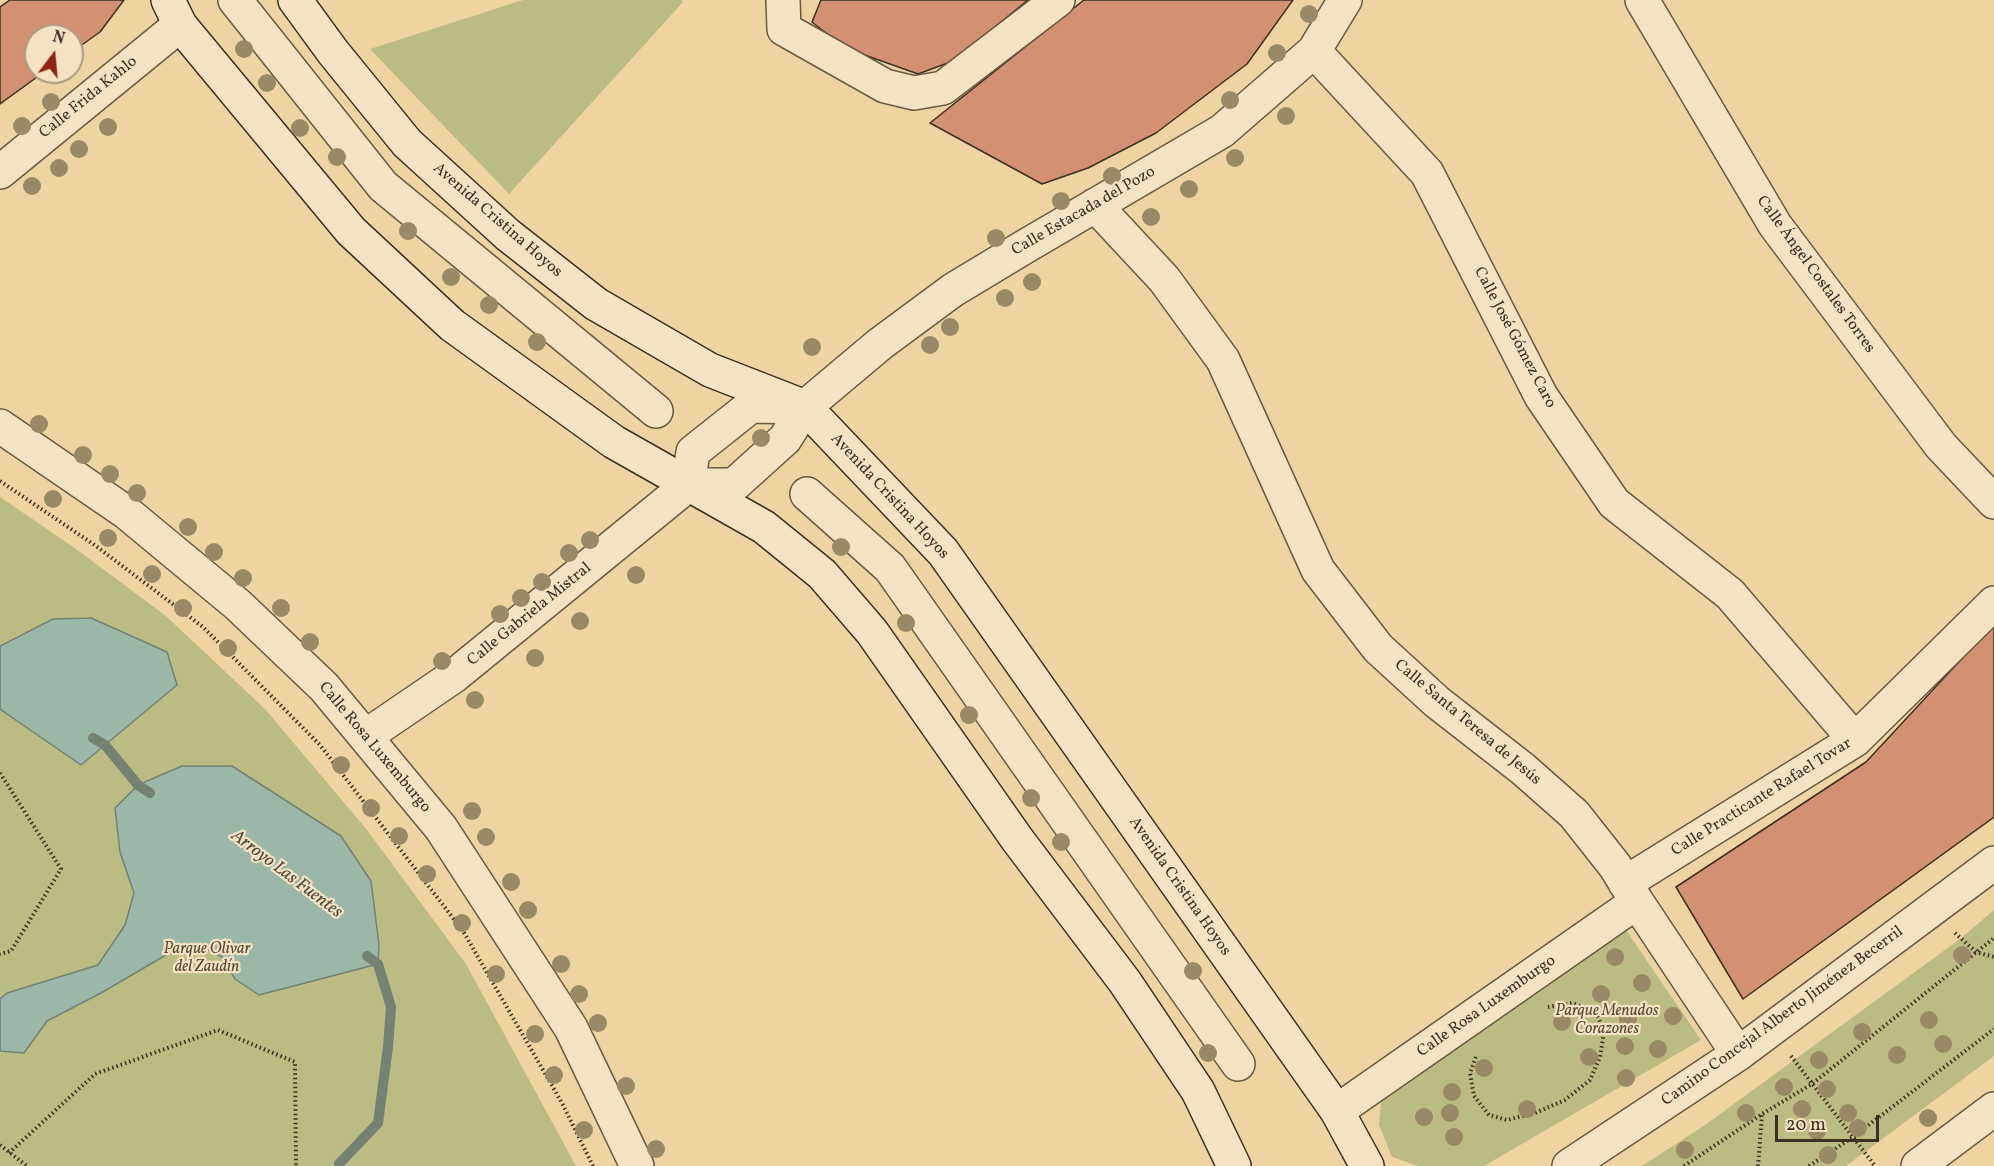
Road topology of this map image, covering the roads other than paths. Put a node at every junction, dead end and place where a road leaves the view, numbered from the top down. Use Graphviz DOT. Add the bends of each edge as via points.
graph roads {
  1 [pos="235,0"];
  2 [pos="295,0"];
  3 [pos="783,0"];
  4 [pos="1058,0"];
  5 [pos="1345,0"];
  6 [pos="1642,0"];
  7 [pos="174,13"];
  8 [pos="1314,51"];
  9 [pos="0,172"];
  10 [pos="1095,206"];
  11 [pos="805,407"];
  12 [pos="656,411"];
  13 [pos="0,426"];
  14 [pos="688,485"];
  15 [pos="807,494"];
  16 [pos="1994,502"];
  17 [pos="1994,603"];
  18 [pos="366,736"];
  19 [pos="1855,740"];
  20 [pos="1994,863"];
  21 [pos="1631,893"];
  22 [pos="1738,1054"];
  23 [pos="1238,1064"];
  24 [pos="1994,1109"];
  25 [pos="1337,1111"];
  26 [pos="637,1166"];
  27 [pos="1234,1166"];
  28 [pos="1367,1166"];
  29 [pos="1569,1166"];
  30 [pos="1918,1166"];
  1 -- 12 [label="street" via="383,186"];
  2 -- 11 [label="street, Avenida Cristina Hoyos" via="407,142 508,235 596,304 710,370"];
  3 -- 4 [label="street" via="784,29 885,86 914,93 943,88"];
  5 -- 8 [label="street, Calle Estacada del Pozo"];
  6 -- 16 [label="street, Calle Ángel Costales Torres" via="1774,225 1941,446"];
  7 -- 9 [label="street, Calle Frida Kahlo"];
  7 -- 14 [label="street" via="351,231 452,325 614,442"];
  8 -- 10 [label="street, Calle Estacada del Pozo" via="1222,131"];
  8 -- 19 [label="street, Calle José Gómez Caro" via="1427,173 1541,396 1614,503 1730,594"];
  10 -- 11 [label="street, Calle Estacada del Pozo" via="953,290"];
  10 -- 21 [label="street, Calle Santa Teresa de Jesús" via="1164,279 1223,360 1318,570 1378,648 1437,702 1574,814"];
  11 -- 14 [label="street, Calle Estacada del Pozo" via="785,439 734,485"];
  11 -- 14 [label="street" via="751,406 693,452"];
  11 -- 25 [label="street, Avenida Cristina Hoyos" via="943,552"];
  13 -- 18 [label="street, Calle Rosa Luxemburgo" via="127,513 238,605 324,687"];
  14 -- 18 [label="street, Calle Gabriela Mistral" via="454,676"];
  14 -- 27 [label="street" via="764,527 822,574 872,632 1017,839 1125,982 1198,1092"];
  15 -- 23 [label="street" via="890,568"];
  17 -- 19 [label="street, Calle Practicante Rafael Tovar"];
  18 -- 26 [label="street, Calle Rosa Luxemburgo" via="441,828 571,1028"];
  19 -- 21 [label="street, Calle Practicante Rafael Tovar"];
  20 -- 22 [label="street, Camino Concejal Alberto Jiménez Becerril"];
  21 -- 22 [label="street, Calle Santa Teresa de Jesús"];
  21 -- 25 [label="street, Calle Rosa Luxemburgo"];
  22 -- 29 [label="street, Camino Concejal Alberto Jiménez Becerril"];
  24 -- 30 [label="street"];
  25 -- 28 [label="street, Avenida Cristina Hoyos"];
}
